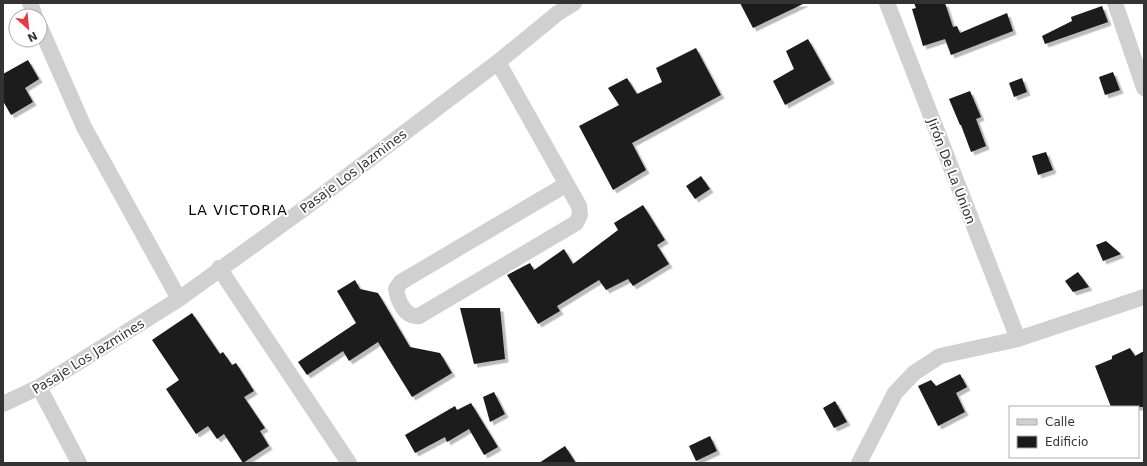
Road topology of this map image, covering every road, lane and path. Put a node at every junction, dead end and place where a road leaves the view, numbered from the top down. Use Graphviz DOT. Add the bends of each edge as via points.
graph roads {
  1 [pos="574,3"];
  2 [pos="887,3"];
  3 [pos="1115,3"];
  4 [pos="48,44"];
  5 [pos="498,62"];
  6 [pos="1144,88"];
  7 [pos="567,184"];
  8 [pos="219,268"];
  9 [pos="1144,297"];
  10 [pos="179,299"];
  11 [pos="1018,339"];
  12 [pos="39,387"];
  13 [pos="3,404"];
  14 [pos="79,463"];
  15 [pos="349,463"];
  16 [pos="859,463"];
  1 -- 5 [label="street, Pasaje Los Jazmines"];
  2 -- 11 [label="street, Jirón De La Union"];
  3 -- 6 [label="street"];
  4 -- 10 [label="street" via="84,127"];
  5 -- 7 [label="street"];
  5 -- 8 [label="street, Pasaje Los Jazmines" via="309,205"];
  7 -- 7 [label="street" via="401,282 396,289 397,298 407,314 419,316 576,223 580,215 579,206"];
  8 -- 10 [label="street, Pasaje Los Jazmines"];
  8 -- 15 [label="street"];
  9 -- 11 [label="street"];
  10 -- 12 [label="street, Pasaje Los Jazmines"];
  11 -- 16 [label="street" via="940,356 914,372 895,393"];
  12 -- 13 [label="street, Pasaje Los Jazmines"];
  12 -- 14 [label="street"];
}
